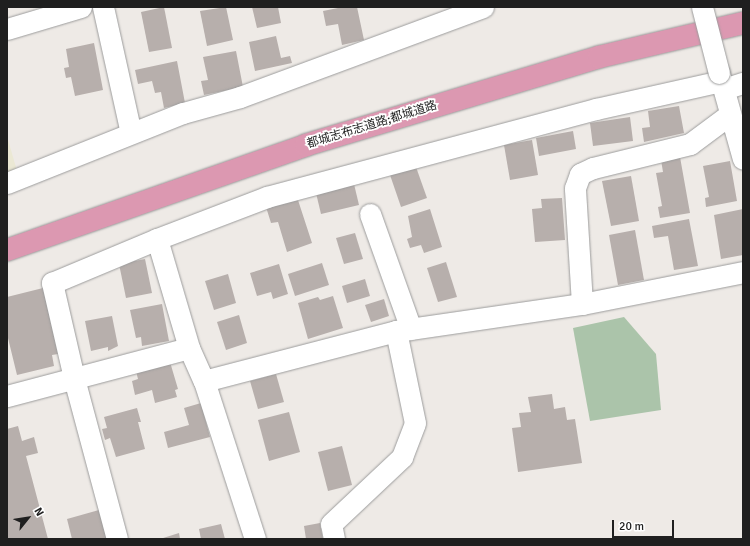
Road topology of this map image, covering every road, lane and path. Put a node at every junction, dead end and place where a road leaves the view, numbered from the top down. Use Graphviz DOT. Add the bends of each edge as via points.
graph roads {
  1 [pos="81,7"];
  2 [pos="103,7"];
  3 [pos="483,7"];
  4 [pos="702,7"];
  5 [pos="743,23"];
  6 [pos="7,29"];
  7 [pos="727,81"];
  8 [pos="730,116"];
  9 [pos="130,133"];
  10 [pos="743,159"];
  11 [pos="7,183"];
  12 [pos="370,214"];
  13 [pos="157,239"];
  14 [pos="7,250"];
  15 [pos="743,272"];
  16 [pos="582,304"];
  17 [pos="403,330"];
  18 [pos="189,348"];
  19 [pos="74,378"];
  20 [pos="204,381"];
  21 [pos="7,396"];
  22 [pos="116,539"];
  23 [pos="255,539"];
  24 [pos="334,539"];
  1 -- 6 [label="street"];
  2 -- 9 [label="street"];
  3 -- 9 [label="street" via="240,97 183,113"];
  4 -- 7 [label="street, bridge"];
  5 -- 14 [label="highway, 都城志布志道路;都城道路" via="599,57 306,145"];
  7 -- 8 [label="street"];
  7 -- 13 [label="street" via="596,108 294,190"];
  8 -- 10 [label="street"];
  8 -- 16 [label="street" via="690,144 593,168 580,174 575,188"];
  9 -- 11 [label="street"];
  12 -- 17 [label="street"];
  13 -- 18 [label="street"];
  13 -- 19 [label="street" via="52,283"];
  15 -- 16 [label="street"];
  16 -- 17 [label="street"];
  17 -- 20 [label="street"];
  17 -- 24 [label="street" via="415,423 402,457 331,524"];
  18 -- 19 [label="street"];
  18 -- 20 [label="street"];
  19 -- 21 [label="street"];
  19 -- 22 [label="street"];
  20 -- 23 [label="street"];
}
